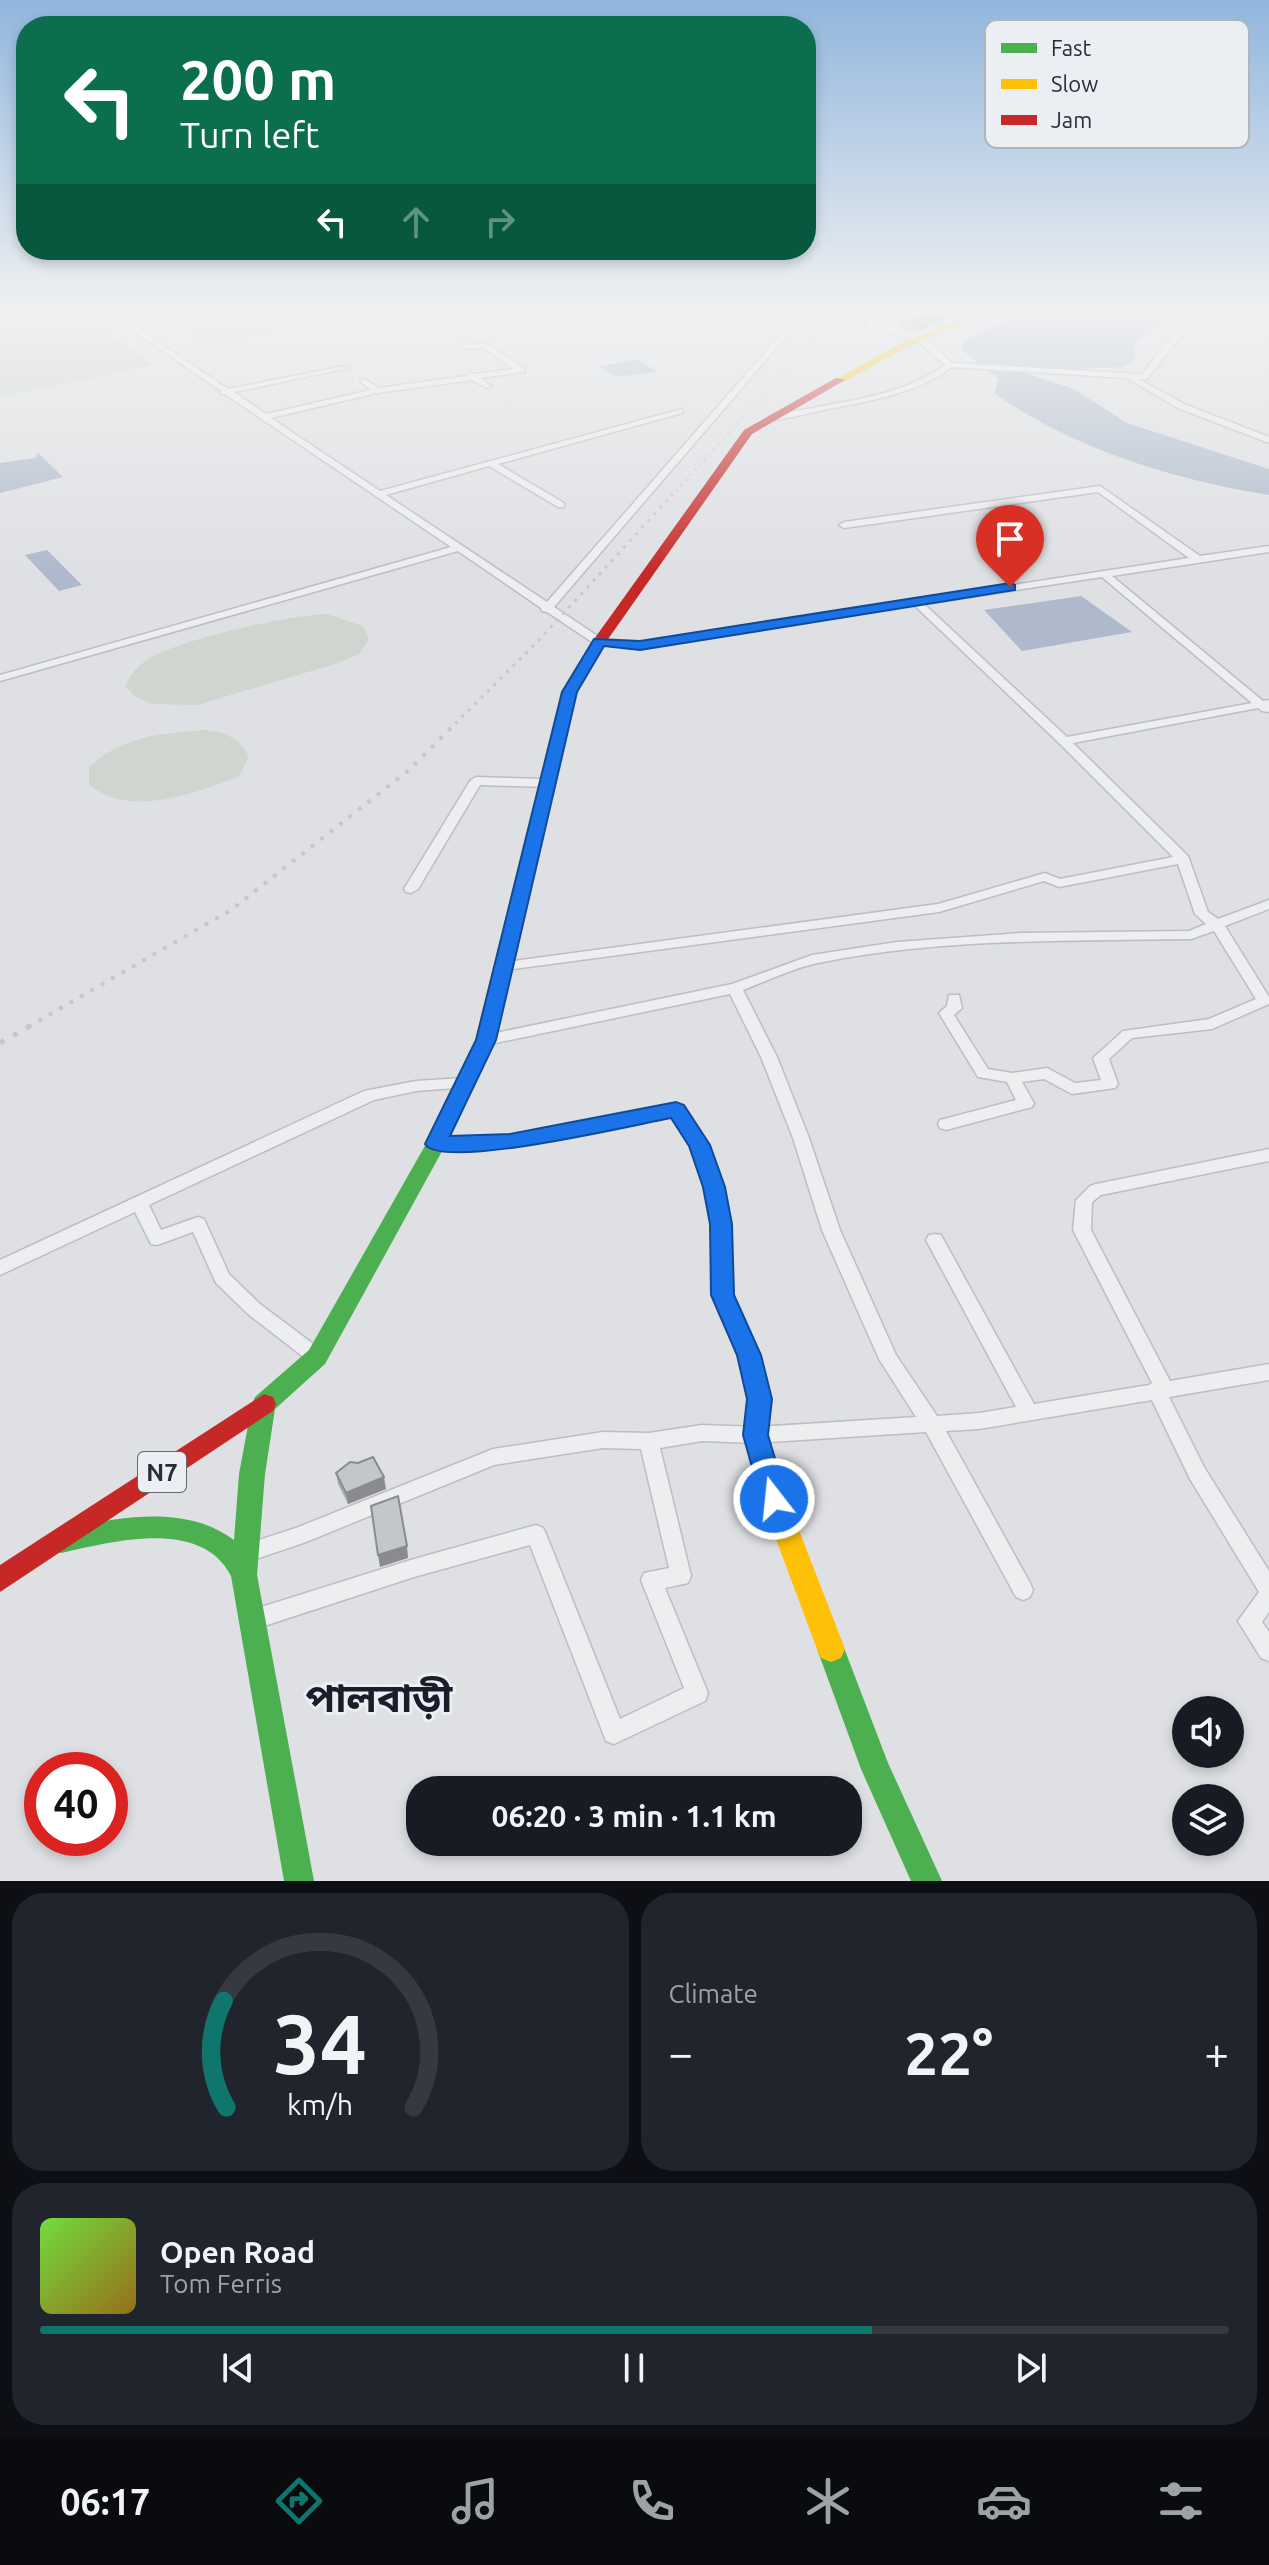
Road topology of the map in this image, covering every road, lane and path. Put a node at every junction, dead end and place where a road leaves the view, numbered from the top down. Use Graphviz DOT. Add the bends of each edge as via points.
graph roads {
  1 [pos="233,398"];
  2 [pos="347,398"];
  3 [pos="730,398"];
  4 [pos="808,398"];
  5 [pos="860,398"];
  6 [pos="1166,398"];
  7 [pos="679,411"];
  8 [pos="263,417"];
  9 [pos="768,419"];
  10 [pos="1269,432"];
  11 [pos="1259,437"];
  12 [pos="1269,440"];
  13 [pos="490,463"];
  14 [pos="378,494"];
  15 [pos="561,505"];
  16 [pos="844,525"];
  17 [pos="458,548"];
  18 [pos="1269,549"];
  19 [pos="1197,559"];
  20 [pos="1103,573"];
  21 [pos="916,602"];
  22 [pos="546,609"];
  23 [pos="599,642"];
  24 [pos="0,678"];
  25 [pos="1266,706"];
  26 [pos="1064,741"];
  27 [pos="546,783"];
  28 [pos="1183,859"];
  29 [pos="411,889"];
  30 [pos="1269,904"];
  31 [pos="1219,927"];
  32 [pos="506,966"];
  33 [pos="735,988"];
  34 [pos="954,998"];
  35 [pos="486,1040"];
  36 [pos="1012,1078"];
  37 [pos="463,1083"];
  38 [pos="946,1124"];
  39 [pos="436,1144"];
  40 [pos="1269,1155"];
  41 [pos="140,1204"];
  42 [pos="935,1240"];
  43 [pos="0,1268"];
  44 [pos="317,1357"];
  45 [pos="1269,1372"];
  46 [pos="1160,1388"];
  47 [pos="264,1404"];
  48 [pos="1029,1413"];
  49 [pos="931,1423"];
  50 [pos="756,1435"];
  51 [pos="649,1441"];
  52 [pos="61,1541"];
  53 [pos="246,1553"];
  54 [pos="244,1575"];
  55 [pos="0,1580"];
  56 [pos="1023,1590"];
  57 [pos="1269,1593"];
  58 [pos="252,1620"];
  59 [pos="1269,1651"];
  60 [pos="299,1881"];
  61 [pos="927,1881"];
  1 -- 8 [label="street"];
  2 -- 8 [label="street"];
  3 -- 22 [label="street"];
  4 -- 9 [label="main road, N7"];
  5 -- 9 [label="street"];
  6 -- 11 [label="street"];
  7 -- 13 [label="street"];
  8 -- 14 [label="street"];
  9 -- 23 [label="main road, N7" via="741,439"];
  10 -- 11 [label="street"];
  11 -- 12 [label="street"];
  13 -- 14 [label="street"];
  13 -- 15 [label="street"];
  14 -- 17 [label="street"];
  16 -- 19 [label="street" via="1100,489"];
  17 -- 22 [label="street"];
  17 -- 24 [label="street"];
  18 -- 19 [label="street"];
  19 -- 20 [label="street"];
  20 -- 21 [label="street"];
  20 -- 25 [label="street"];
  21 -- 23 [label="street" via="640,645"];
  21 -- 26 [label="street"];
  22 -- 23 [label="street"];
  23 -- 27 [label="main road, N7" via="569,692"];
  25 -- 26 [label="street"];
  26 -- 28 [label="street"];
  27 -- 29 [label="street" via="476,781"];
  27 -- 32 [label="main road, N7"];
  28 -- 31 [label="street" via="1202,914"];
  28 -- 32 [label="street" via="1059,883 1045,877 939,908"];
  30 -- 31 [label="street"];
  31 -- 33 [label="street" via="1191,935 1020,937 897,946 812,959"];
  31 -- 36 [label="street" via="1264,1001 1212,1024 1128,1034 1101,1058 1110,1084 1072,1089 1047,1073"];
  32 -- 35 [label="main road, N7"];
  33 -- 35 [label="street"];
  33 -- 49 [label="street" via="769,1057 831,1230 888,1359"];
  34 -- 36 [label="street" via="955,1008 946,1013 983,1073"];
  35 -- 37 [label="main road, N7"];
  36 -- 38 [label="street" via="1026,1103"];
  37 -- 39 [label="main road, N7"];
  37 -- 41 [label="street" via="370,1095"];
  39 -- 44 [label="main road, N7"];
  39 -- 50 [label="main road" via="510,1142 676,1110 699,1145 714,1187 721,1224 722,1295 749,1355 759,1399"];
  40 -- 46 [label="street" via="1096,1190 1084,1200 1082,1230"];
  41 -- 43 [label="street"];
  41 -- 44 [label="street" via="157,1239 198,1223 222,1278"];
  42 -- 48 [label="street"];
  44 -- 47 [label="main road, N7"];
  45 -- 46 [label="street"];
  46 -- 48 [label="street"];
  46 -- 57 [label="street" via="1197,1473"];
  47 -- 52 [label="main road, N7"];
  47 -- 53 [label="main road"];
  48 -- 49 [label="street"];
  49 -- 50 [label="street"];
  49 -- 56 [label="street"];
  50 -- 51 [label="street" via="702,1433"];
  50 -- 61 [label="main road" via="837,1670"];
  51 -- 53 [label="street" via="603,1440 493,1457"];
  51 -- 58 [label="street" via="681,1576 651,1580 697,1693 614,1733 536,1534"];
  52 -- 54 [label="main road, N7" via="123,1529 189,1534 227,1547"];
  52 -- 55 [label="main road, N7"];
  53 -- 54 [label="main road"];
  54 -- 58 [label="main road"];
  57 -- 59 [label="street" via="1249,1621"];
  58 -- 60 [label="main road"];
}
